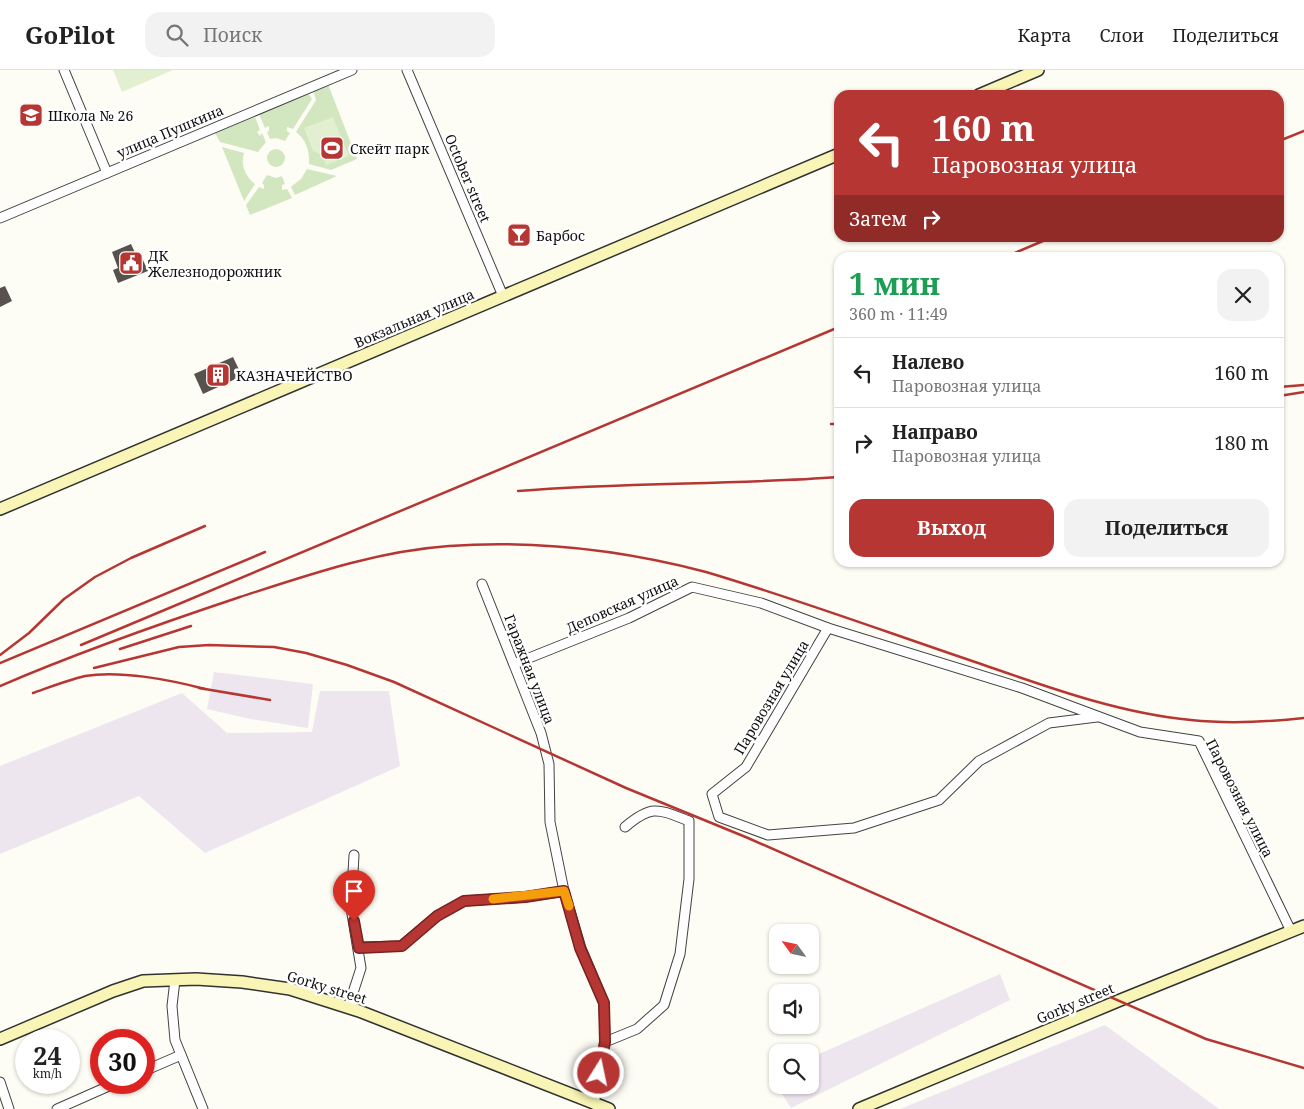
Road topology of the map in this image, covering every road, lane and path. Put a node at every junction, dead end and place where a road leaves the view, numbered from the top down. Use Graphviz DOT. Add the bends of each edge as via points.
graph roads {
  1 [pos="64,70"];
  2 [pos="352,70"];
  3 [pos="407,70"];
  4 [pos="1038,70"];
  5 [pos="991,90"];
  6 [pos="834,156"];
  7 [pos="107,173"];
  8 [pos="0,218"];
  9 [pos="503,296"];
  10 [pos="0,509"];
  11 [pos="482,584"];
  12 [pos="828,628"];
  13 [pos="514,664"];
  14 [pos="1098,716"];
  15 [pos="625,828"];
  16 [pos="354,855"];
  17 [pos="564,891"];
  18 [pos="1304,926"];
  19 [pos="1289,932"];
  20 [pos="359,948"];
  21 [pos="174,980"];
  22 [pos="348,1008"];
  23 [pos="0,1039"];
  24 [pos="605,1042"];
  25 [pos="181,1055"];
  26 [pos="155,1066"];
  27 [pos="0,1082"];
  28 [pos="91,1094"];
  29 [pos="594,1104"];
  30 [pos="9,1109"];
  31 [pos="57,1109"];
  32 [pos="203,1109"];
  33 [pos="609,1109"];
  34 [pos="859,1109"];
  1 -- 7 [label="street"];
  2 -- 7 [label="street, улица Пушкина"];
  3 -- 9 [label="street, October street"];
  4 -- 5 [label="main road"];
  6 -- 9 [label="main road, Вокзальная улица"];
  7 -- 8 [label="street, улица Пушкина"];
  9 -- 10 [label="main road, Вокзальная улица"];
  11 -- 13 [label="street, Гаражная улица"];
  12 -- 13 [label="street, Деповская улица" via="761,603 692,587 629,618"];
  12 -- 14 [label="street, Паровозная улица" via="1022,688"];
  12 -- 14 [label="street, Паровозная улица" via="746,767 712,794 719,817 768,835 854,828 939,800 978,761 1049,723"];
  13 -- 17 [label="street, Гаражная улица" via="541,733 549,764 550,822"];
  14 -- 19 [label="street, Паровозная улица" via="1140,732 1199,741"];
  15 -- 24 [label="street" via="639,815 660,810 689,822 689,879 680,954 664,1005 637,1029"];
  16 -- 20 [label="street" via="351,908"];
  17 -- 20 [label="street" via="464,901 437,916 402,946"];
  17 -- 24 [label="street" via="580,948 604,1003"];
  18 -- 19 [label="main road, Gorky street"];
  19 -- 34 [label="main road, Gorky street"];
  20 -- 22 [label="street" via="361,968"];
  21 -- 22 [label="main road, Gorky street" via="242,982 290,989"];
  21 -- 23 [label="main road, Gorky street" via="143,981 113,991"];
  21 -- 25 [label="street" via="175,1040"];
  22 -- 29 [label="main road, Gorky street"];
  24 -- 29 [label="street"];
  25 -- 26 [label="street"];
  25 -- 32 [label="street"];
  27 -- 30 [label="street"];
  28 -- 31 [label="street"];
  29 -- 33 [label="main road, Gorky street"];
}
